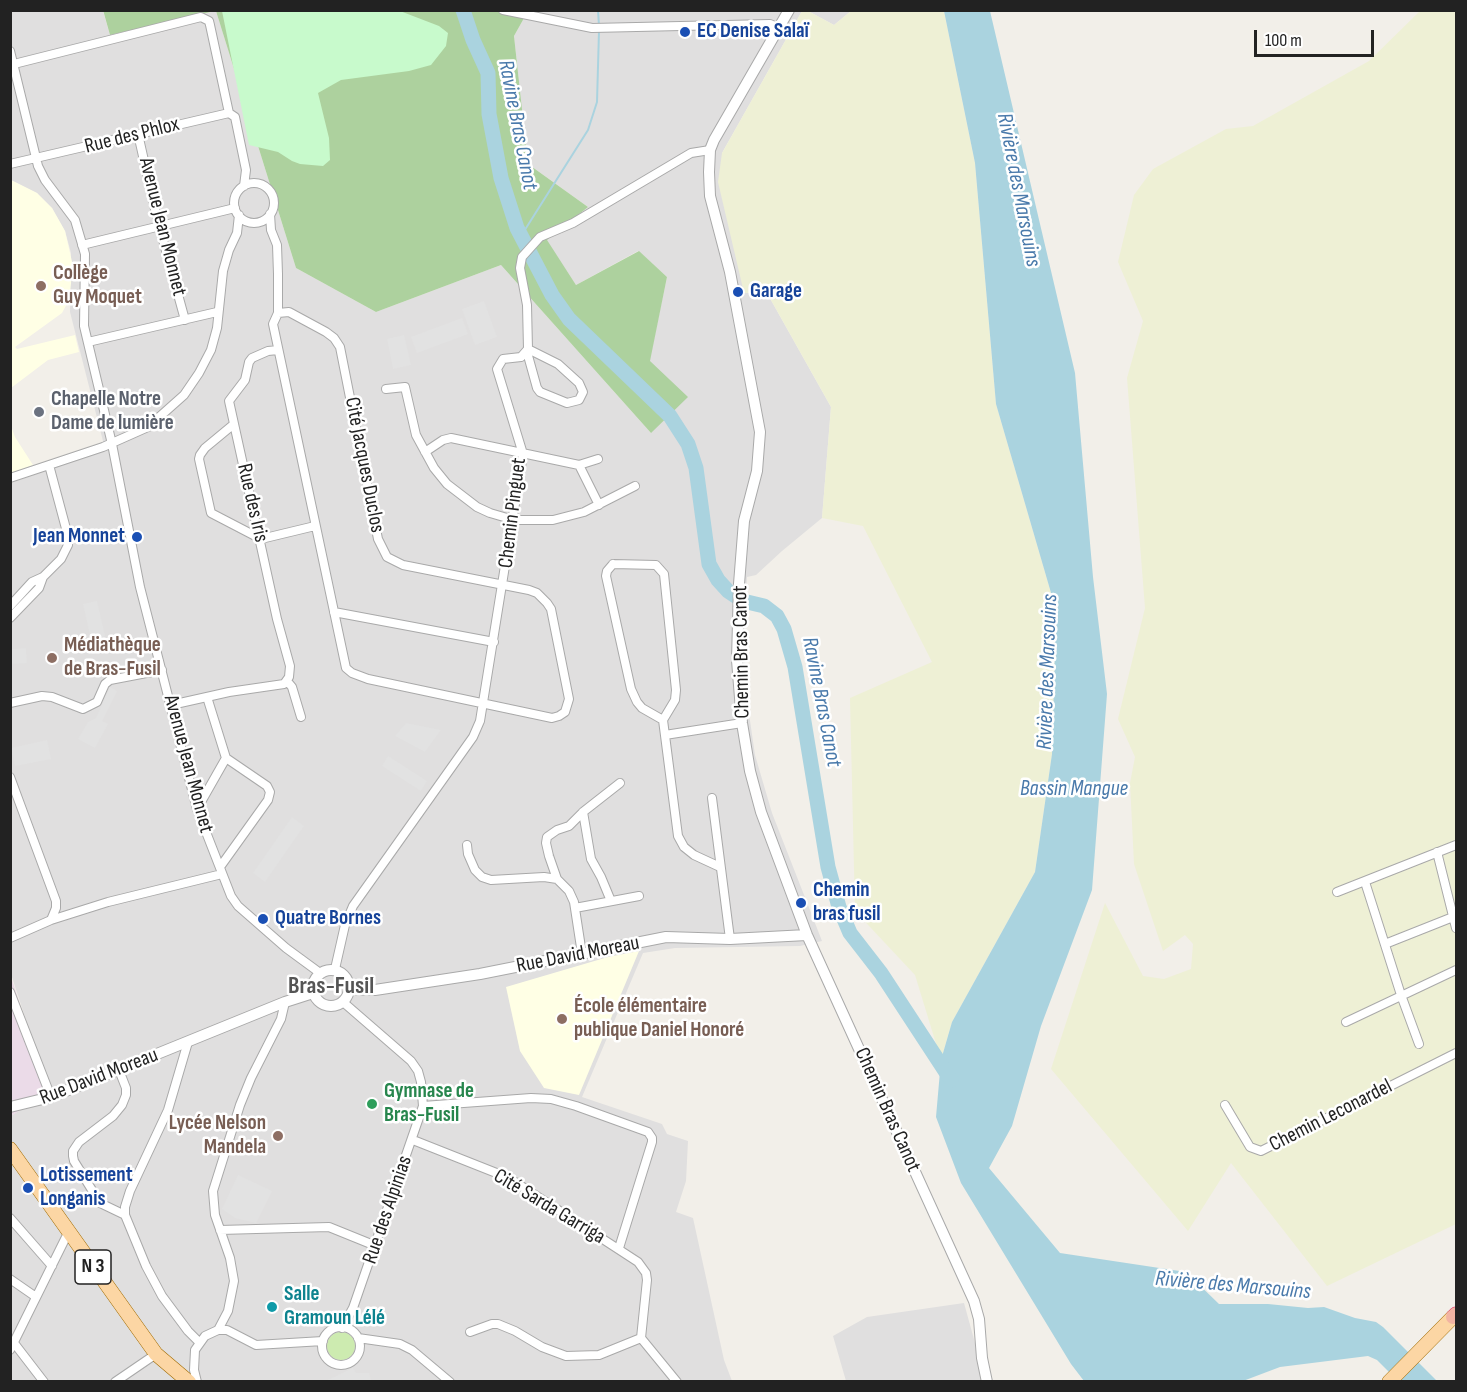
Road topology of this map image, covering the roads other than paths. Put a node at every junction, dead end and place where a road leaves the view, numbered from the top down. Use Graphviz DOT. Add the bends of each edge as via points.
graph roads {
  1 [pos="503,10"];
  2 [pos="789,10"];
  3 [pos="779,28"];
  4 [pos="10,51"];
  5 [pos="12,65"];
  6 [pos="229,113"];
  7 [pos="138,134"];
  8 [pos="710,150"];
  9 [pos="36,159"];
  10 [pos="10,164"];
  11 [pos="246,170"];
  12 [pos="256,183"];
  13 [pos="244,186"];
  14 [pos="237,211"];
  15 [pos="270,214"];
  16 [pos="260,221"];
  17 [pos="249,222"];
  18 [pos="159,225"];
  19 [pos="271,230"];
  20 [pos="237,233"];
  21 [pos="82,245"];
  22 [pos="218,312"];
  23 [pos="278,313"];
  24 [pos="185,320"];
  25 [pos="88,342"];
  26 [pos="278,350"];
  27 [pos="527,351"];
  28 [pos="386,389"];
  29 [pos="234,424"];
  30 [pos="112,444"];
  31 [pos="425,452"];
  32 [pos="523,454"];
  33 [pos="598,459"];
  34 [pos="49,465"];
  35 [pos="579,465"];
  36 [pos="10,478"];
  37 [pos="635,486"];
  38 [pos="599,505"];
  39 [pos="514,520"];
  40 [pos="315,526"];
  41 [pos="261,539"];
  42 [pos="43,577"];
  43 [pos="503,584"];
  44 [pos="10,606"];
  45 [pos="334,612"];
  46 [pos="10,618"];
  47 [pos="494,642"];
  48 [pos="162,670"];
  49 [pos="287,681"];
  50 [pos="207,697"];
  51 [pos="10,702"];
  52 [pos="484,702"];
  53 [pos="171,705"];
  54 [pos="301,717"];
  55 [pos="663,720"];
  56 [pos="742,723"];
  57 [pos="665,735"];
  58 [pos="226,758"];
  59 [pos="10,777"];
  60 [pos="620,783"];
  61 [pos="712,798"];
  62 [pos="197,809"];
  63 [pos="583,812"];
  64 [pos="467,845"];
  65 [pos="1456,845"];
  66 [pos="1437,852"];
  67 [pos="720,867"];
  68 [pos="221,871"];
  69 [pos="557,879"];
  70 [pos="1365,882"];
  71 [pos="1337,892"];
  72 [pos="639,896"];
  73 [pos="611,901"];
  74 [pos="575,909"];
  75 [pos="1453,917"];
  76 [pos="51,920"];
  77 [pos="1456,928"];
  78 [pos="807,935"];
  79 [pos="10,938"];
  80 [pos="730,939"];
  81 [pos="1384,944"];
  82 [pos="582,954"];
  83 [pos="335,969"];
  84 [pos="1456,970"];
  85 [pos="320,973"];
  86 [pos="349,989"];
  87 [pos="10,992"];
  88 [pos="313,993"];
  89 [pos="1401,995"];
  90 [pos="285,1002"];
  91 [pos="343,1002"];
  92 [pos="1346,1022"];
  93 [pos="188,1042"];
  94 [pos="1419,1044"];
  95 [pos="1456,1053"];
  96 [pos="119,1070"];
  97 [pos="51,1098"];
  98 [pos="1225,1105"];
  99 [pos="423,1106"];
  100 [pos="13,1109"];
  101 [pos="413,1140"];
  102 [pos="12,1152"];
  103 [pos="125,1215"];
  104 [pos="10,1218"];
  105 [pos="220,1230"];
  106 [pos="68,1233"];
  107 [pos="376,1246"];
  108 [pos="619,1248"];
  109 [pos="52,1266"];
  110 [pos="10,1279"];
  111 [pos="36,1297"];
  112 [pos="353,1308"];
  113 [pos="1455,1315"];
  114 [pos="342,1328"];
  115 [pos="218,1330"];
  116 [pos="470,1332"];
  117 [pos="356,1335"];
  118 [pos="641,1338"];
  119 [pos="378,1341"];
  120 [pos="199,1342"];
  121 [pos="12,1346"];
  122 [pos="323,1346"];
  123 [pos="360,1350"];
  124 [pos="156,1354"];
  125 [pos="436,1370"];
  126 [pos="184,1379"];
  127 [pos="44,1382"];
  128 [pos="116,1382"];
  129 [pos="196,1382"];
  130 [pos="441,1382"];
  131 [pos="450,1382"];
  132 [pos="677,1382"];
  133 [pos="987,1382"];
  134 [pos="1389,1382"];
  1 -- 3 [label="street" via="592,28 770,24"];
  2 -- 3 [label="street, Chemin Bras Canot"];
  3 -- 8 [label="street, Chemin Bras Canot"];
  4 -- 5 [label="street, Avenue Jean Monnet"];
  5 -- 6 [label="street" via="201,17 209,21"];
  5 -- 9 [label="street, Avenue Jean Monnet"];
  6 -- 7 [label="street, Rue des Phlox"];
  6 -- 11 [label="street" via="235,117"];
  7 -- 9 [label="street, Rue des Phlox"];
  7 -- 18 [label="street, Avenue Jean Monnet"];
  8 -- 27 [label="street" via="690,153 573,223 540,237 522,257 520,268 527,305"];
  8 -- 56 [label="street, Chemin Bras Canot" via="710,196 730,272 760,432 757,471 744,521 739,584 737,660"];
  9 -- 10 [label="street, Rue des Phlox"];
  9 -- 21 [label="street, Avenue Jean Monnet" via="45,180 75,220"];
  11 -- 12 [label="street"];
  11 -- 13 [label="street"];
  12 -- 13 [label="street"];
  12 -- 15 [label="street" via="272,195"];
  13 -- 14 [label="street" via="237,193"];
  14 -- 17 [label="street"];
  14 -- 18 [label="street"];
  14 -- 20 [label="street"];
  15 -- 16 [label="street"];
  15 -- 19 [label="street, Cité Jacques Duclos"];
  16 -- 17 [label="street"];
  16 -- 19 [label="street"];
  17 -- 20 [label="street"];
  18 -- 21 [label="street"];
  18 -- 24 [label="street, Avenue Jean Monnet"];
  19 -- 23 [label="street, Cité Jacques Duclos" via="277,245"];
  20 -- 22 [label="street" via="223,271"];
  21 -- 25 [label="street, Avenue Jean Monnet" via="86,268 84,326"];
  22 -- 24 [label="street"];
  22 -- 30 [label="street" via="211,350 184,395 148,427"];
  23 -- 26 [label="street, Cité Jacques Duclos" via="273,324"];
  23 -- 43 [label="street, Cité Jacques Duclos" via="289,312 326,332 340,347 378,539 387,557 403,566"];
  24 -- 25 [label="street"];
  25 -- 30 [label="street, Avenue Jean Monnet"];
  26 -- 29 [label="street, Rue des Iris" via="260,354 249,362 245,380 230,398"];
  26 -- 40 [label="street, Cité Jacques Duclos"];
  27 -- 27 [label="street" via="558,364 579,383 583,392 579,400 567,403 540,392"];
  27 -- 32 [label="street, Chemin Pinguet" via="521,357 503,359 497,369"];
  28 -- 31 [label="street" via="405,387 416,435"];
  29 -- 41 [label="street, Rue des Iris"];
  29 -- 41 [label="street" via="200,455 209,507 211,513"];
  30 -- 34 [label="street"];
  30 -- 48 [label="street, Avenue Jean Monnet" via="140,587"];
  31 -- 32 [label="street" via="447,438"];
  31 -- 39 [label="street" via="447,484 477,507"];
  32 -- 35 [label="street"];
  32 -- 39 [label="street, Chemin Pinguet"];
  33 -- 35 [label="street"];
  34 -- 36 [label="street"];
  34 -- 42 [label="street" via="68,545 61,560"];
  35 -- 38 [label="street"];
  37 -- 38 [label="street"];
  38 -- 39 [label="street" via="553,520"];
  39 -- 43 [label="street, Chemin Pinguet"];
  40 -- 41 [label="street"];
  40 -- 45 [label="street, Cité Jacques Duclos"];
  41 -- 49 [label="street, Rue des Iris" via="290,666"];
  42 -- 44 [label="street" via="32,582"];
  42 -- 46 [label="street" via="39,588"];
  43 -- 47 [label="street, Chemin Pinguet"];
  43 -- 52 [label="street, Cité Jacques Duclos" via="537,593 551,609 569,699 565,712 552,718"];
  45 -- 47 [label="street"];
  45 -- 52 [label="street, Cité Jacques Duclos" via="342,659 352,673"];
  47 -- 52 [label="street, Chemin Pinguet"];
  48 -- 51 [label="street" via="111,680 97,702 83,709 42,696"];
  48 -- 53 [label="street, Avenue Jean Monnet"];
  49 -- 50 [label="street"];
  49 -- 54 [label="street, Rue des Iris"];
  50 -- 53 [label="street"];
  50 -- 58 [label="street"];
  52 -- 83 [label="street, Chemin Pinguet" via="473,737 352,906"];
  53 -- 62 [label="street, Avenue Jean Monnet"];
  55 -- 55 [label="street" via="675,700 676,690 664,574 656,565 613,564 607,571 607,580 631,689 642,708"];
  55 -- 57 [label="street"];
  56 -- 57 [label="street"];
  56 -- 78 [label="street, Chemin Bras Canot" via="761,812"];
  57 -- 67 [label="street" via="678,837 694,855"];
  58 -- 62 [label="street"];
  58 -- 68 [label="street" via="270,792"];
  59 -- 76 [label="street" via="56,901"];
  60 -- 63 [label="street"];
  61 -- 67 [label="street"];
  62 -- 68 [label="street, Avenue Jean Monnet"];
  63 -- 69 [label="street" via="569,826 547,837"];
  63 -- 73 [label="street" via="591,859"];
  64 -- 69 [label="street" via="475,870 482,877"];
  65 -- 66 [label="street"];
  66 -- 70 [label="street"];
  66 -- 75 [label="street"];
  67 -- 80 [label="street"];
  68 -- 76 [label="street"];
  68 -- 85 [label="street, Avenue Jean Monnet" via="238,906"];
  69 -- 74 [label="street" via="569,891"];
  70 -- 71 [label="street"];
  70 -- 81 [label="street"];
  72 -- 73 [label="street"];
  73 -- 74 [label="street"];
  74 -- 82 [label="street"];
  75 -- 77 [label="street"];
  75 -- 81 [label="street"];
  76 -- 79 [label="street"];
  78 -- 80 [label="street, Rue David Moreau"];
  78 -- 133 [label="street, Chemin Bras Canot" via="974,1301"];
  80 -- 82 [label="street, Rue David Moreau" via="666,937"];
  81 -- 89 [label="street"];
  82 -- 86 [label="street, Rue David Moreau" via="375,990"];
  83 -- 85 [label="street"];
  83 -- 86 [label="street" via="345,976"];
  84 -- 89 [label="street"];
  85 -- 88 [label="street" via="314,979"];
  86 -- 91 [label="street"];
  87 -- 97 [label="street"];
  88 -- 90 [label="street, Rue David Moreau"];
  88 -- 91 [label="street" via="327,1006"];
  89 -- 92 [label="street"];
  89 -- 94 [label="street"];
  90 -- 93 [label="street, Rue David Moreau"];
  90 -- 105 [label="street" via="281,1019 240,1105 213,1191"];
  91 -- 99 [label="street, Rue des Alpinias" via="411,1061 421,1082"];
  93 -- 96 [label="street, Rue David Moreau"];
  93 -- 103 [label="street" via="168,1110 130,1191"];
  95 -- 98 [label="street, Chemin Leconardel" via="1261,1151 1250,1147"];
  96 -- 97 [label="street, Rue David Moreau"];
  96 -- 103 [label="street" via="126,1088 122,1105 79,1142 73,1156 100,1203"];
  97 -- 100 [label="street, Rue David Moreau"];
  99 -- 101 [label="street, Rue des Alpinias"];
  99 -- 108 [label="street, Cité Sarda Garriga" via="551,1099 648,1132 652,1142"];
  101 -- 107 [label="street, Rue des Alpinias"];
  101 -- 108 [label="street, Cité Sarda Garriga" via="509,1178"];
  102 -- 106 [label="main road, N 3"];
  103 -- 120 [label="street" via="162,1296"];
  104 -- 109 [label="street"];
  105 -- 107 [label="street" via="329,1227"];
  105 -- 115 [label="street" via="234,1281 228,1311"];
  106 -- 109 [label="street"];
  106 -- 124 [label="main road, N 3"];
  107 -- 112 [label="street, Rue des Alpinias"];
  108 -- 118 [label="street, Cité Sarda Garriga" via="646,1273"];
  109 -- 111 [label="street"];
  110 -- 111 [label="street"];
  111 -- 121 [label="street"];
  112 -- 114 [label="street, Rue des Alpinias"];
  112 -- 117 [label="street, Rue des Alpinias"];
  113 -- 134 [label="main road"];
  114 -- 117 [label="street"];
  114 -- 122 [label="street" via="333,1330"];
  115 -- 120 [label="street"];
  115 -- 122 [label="street" via="227,1330 256,1345"];
  116 -- 118 [label="street" via="498,1324 566,1356 599,1355"];
  117 -- 119 [label="street"];
  117 -- 123 [label="street"];
  118 -- 132 [label="street"];
  119 -- 123 [label="street"];
  119 -- 125 [label="street" via="412,1350"];
  120 -- 129 [label="street" via="194,1359"];
  121 -- 127 [label="street"];
  122 -- 123 [label="street" via="328,1360 338,1365 354,1360"];
  124 -- 126 [label="main road, N 3"];
  124 -- 128 [label="street"];
  125 -- 130 [label="street"];
  125 -- 131 [label="street"];
}
